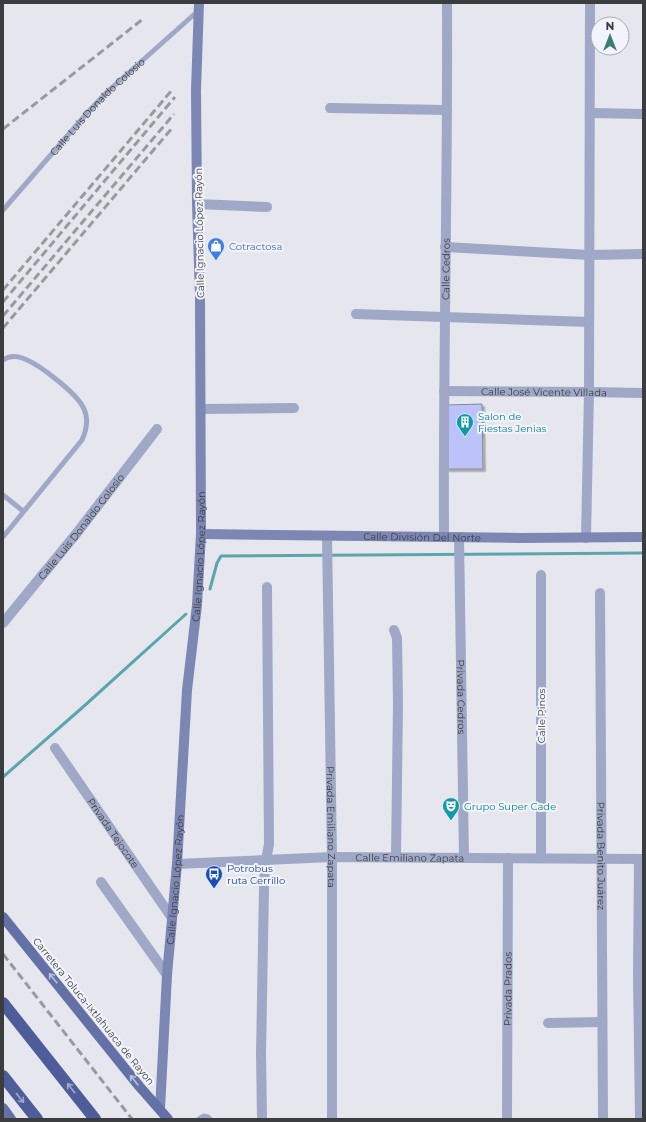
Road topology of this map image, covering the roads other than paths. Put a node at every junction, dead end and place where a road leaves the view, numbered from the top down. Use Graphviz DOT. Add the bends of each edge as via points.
graph roads {
  1 [pos="447,3"];
  2 [pos="590,3"];
  3 [pos="199,6"];
  4 [pos="330,108"];
  5 [pos="447,110"];
  6 [pos="590,113"];
  7 [pos="643,114"];
  8 [pos="197,204"];
  9 [pos="267,207"];
  10 [pos="3,210"];
  11 [pos="445,247"];
  12 [pos="643,254"];
  13 [pos="589,255"];
  14 [pos="356,314"];
  15 [pos="444,317"];
  16 [pos="589,322"];
  17 [pos="3,360"];
  18 [pos="444,391"];
  19 [pos="589,392"];
  20 [pos="643,394"];
  21 [pos="294,408"];
  22 [pos="201,409"];
  23 [pos="157,430"];
  24 [pos="3,494"];
  25 [pos="23,511"];
  26 [pos="201,534"];
  27 [pos="327,536"];
  28 [pos="444,536"];
  29 [pos="3,537"];
  30 [pos="643,537"];
  31 [pos="586,538"];
  32 [pos="459,541"];
  33 [pos="541,575"];
  34 [pos="267,587"];
  35 [pos="600,593"];
  36 [pos="3,623"];
  37 [pos="394,630"];
  38 [pos="55,748"];
  39 [pos="332,857"];
  40 [pos="396,857"];
  41 [pos="464,858"];
  42 [pos="508,858"];
  43 [pos="541,858"];
  44 [pos="601,858"];
  45 [pos="267,859"];
  46 [pos="641,859"];
  47 [pos="177,864"];
  48 [pos="101,882"];
  49 [pos="3,917"];
  50 [pos="172,918"];
  51 [pos="167,975"];
  52 [pos="3,1003"];
  53 [pos="602,1022"];
  54 [pos="548,1023"];
  55 [pos="3,1076"];
  56 [pos="3,1108"];
  57 [pos="160,1109"];
  58 [pos="11,1119"];
  59 [pos="37,1119"];
  60 [pos="95,1119"];
  61 [pos="168,1119"];
  62 [pos="199,1119"];
  63 [pos="210,1119"];
  64 [pos="262,1119"];
  65 [pos="332,1119"];
  66 [pos="507,1119"];
  67 [pos="603,1119"];
  68 [pos="640,1119"];
  1 -- 5 [label="street, Calle Cedros"];
  2 -- 6 [label="street"];
  3 -- 8 [label="main road, Calle Ignacio López Rayón" via="196,90"];
  3 -- 10 [label="lane, Calle Luis Donaldo Colosio" via="182,27 107,92"];
  4 -- 5 [label="street"];
  5 -- 11 [label="street, Calle Cedros"];
  6 -- 7 [label="street"];
  6 -- 13 [label="street"];
  8 -- 9 [label="street"];
  8 -- 22 [label="main road, Calle Ignacio López Rayón"];
  11 -- 13 [label="street"];
  11 -- 15 [label="street, Calle Cedros"];
  12 -- 13 [label="street"];
  13 -- 16 [label="street"];
  14 -- 15 [label="street"];
  15 -- 16 [label="street"];
  15 -- 18 [label="street, Calle Cedros"];
  16 -- 19 [label="street"];
  17 -- 25 [label="lane" via="15,357 34,364 75,396 86,417 87,427 82,440"];
  18 -- 19 [label="street, Calle José Vicente Villada"];
  18 -- 28 [label="street, Calle Cedros"];
  19 -- 20 [label="street, Calle José Vicente Villada"];
  19 -- 31 [label="street"];
  21 -- 22 [label="street"];
  22 -- 26 [label="main road, Calle Ignacio López Rayón"];
  23 -- 36 [label="street, Calle Luis Donaldo Colosio"];
  24 -- 25 [label="lane"];
  25 -- 29 [label="lane"];
  26 -- 27 [label="main road, Calle División Del Norte"];
  26 -- 47 [label="main road, Calle Ignacio López Rayón" via="197,606 187,690"];
  27 -- 28 [label="main road, Calle División Del Norte"];
  27 -- 39 [label="street, Privada Emiliano Zapata"];
  28 -- 32 [label="main road, Calle División Del Norte"];
  30 -- 31 [label="main road, Calle División Del Norte"];
  31 -- 32 [label="main road, Calle División Del Norte"];
  32 -- 41 [label="street, Privada Cedros"];
  33 -- 43 [label="street, Calle Pinos"];
  34 -- 45 [label="street"];
  35 -- 44 [label="street, Privada Benito Juárez"];
  37 -- 40 [label="street" via="397,638 398,703"];
  38 -- 50 [label="street, Privada Tejocote"];
  39 -- 40 [label="street, Calle Emiliano Zapata"];
  39 -- 45 [label="street, Calle Emiliano Zapata"];
  39 -- 65 [label="street, Privada Emiliano Zapata"];
  40 -- 41 [label="street, Calle Emiliano Zapata"];
  41 -- 42 [label="street, Calle Emiliano Zapata"];
  42 -- 43 [label="street, Calle Emiliano Zapata"];
  42 -- 66 [label="street, Privada Prados"];
  43 -- 44 [label="street, Calle Emiliano Zapata"];
  44 -- 46 [label="street, Calle Emiliano Zapata"];
  44 -- 53 [label="street, Privada Benito Juárez"];
  45 -- 47 [label="street, Calle Emiliano Zapata"];
  45 -- 64 [label="street" via="264,887"];
  46 -- 68 [label="street" via="638,975"];
  47 -- 50 [label="main road, Calle Ignacio López Rayón"];
  48 -- 51 [label="street"];
  57 -- 49 [label="main road, Carretera Toluca-Ixtlahuaca de Rayon, one-way"];
  50 -- 51 [label="main road, Calle Ignacio López Rayón"];
  51 -- 57 [label="main road, Calle Ignacio López Rayón"];
  60 -- 52 [label="highway, one-way"];
  53 -- 54 [label="street"];
  53 -- 67 [label="street, Privada Benito Juárez"];
  55 -- 59 [label="highway, one-way"];
  56 -- 58 [label="main road"];
  57 -- 61 [label="main road, Carretera Toluca-Ixtlahuaca de Rayon"];
  62 -- 63 [label="lane" via="204,1116"];
}
